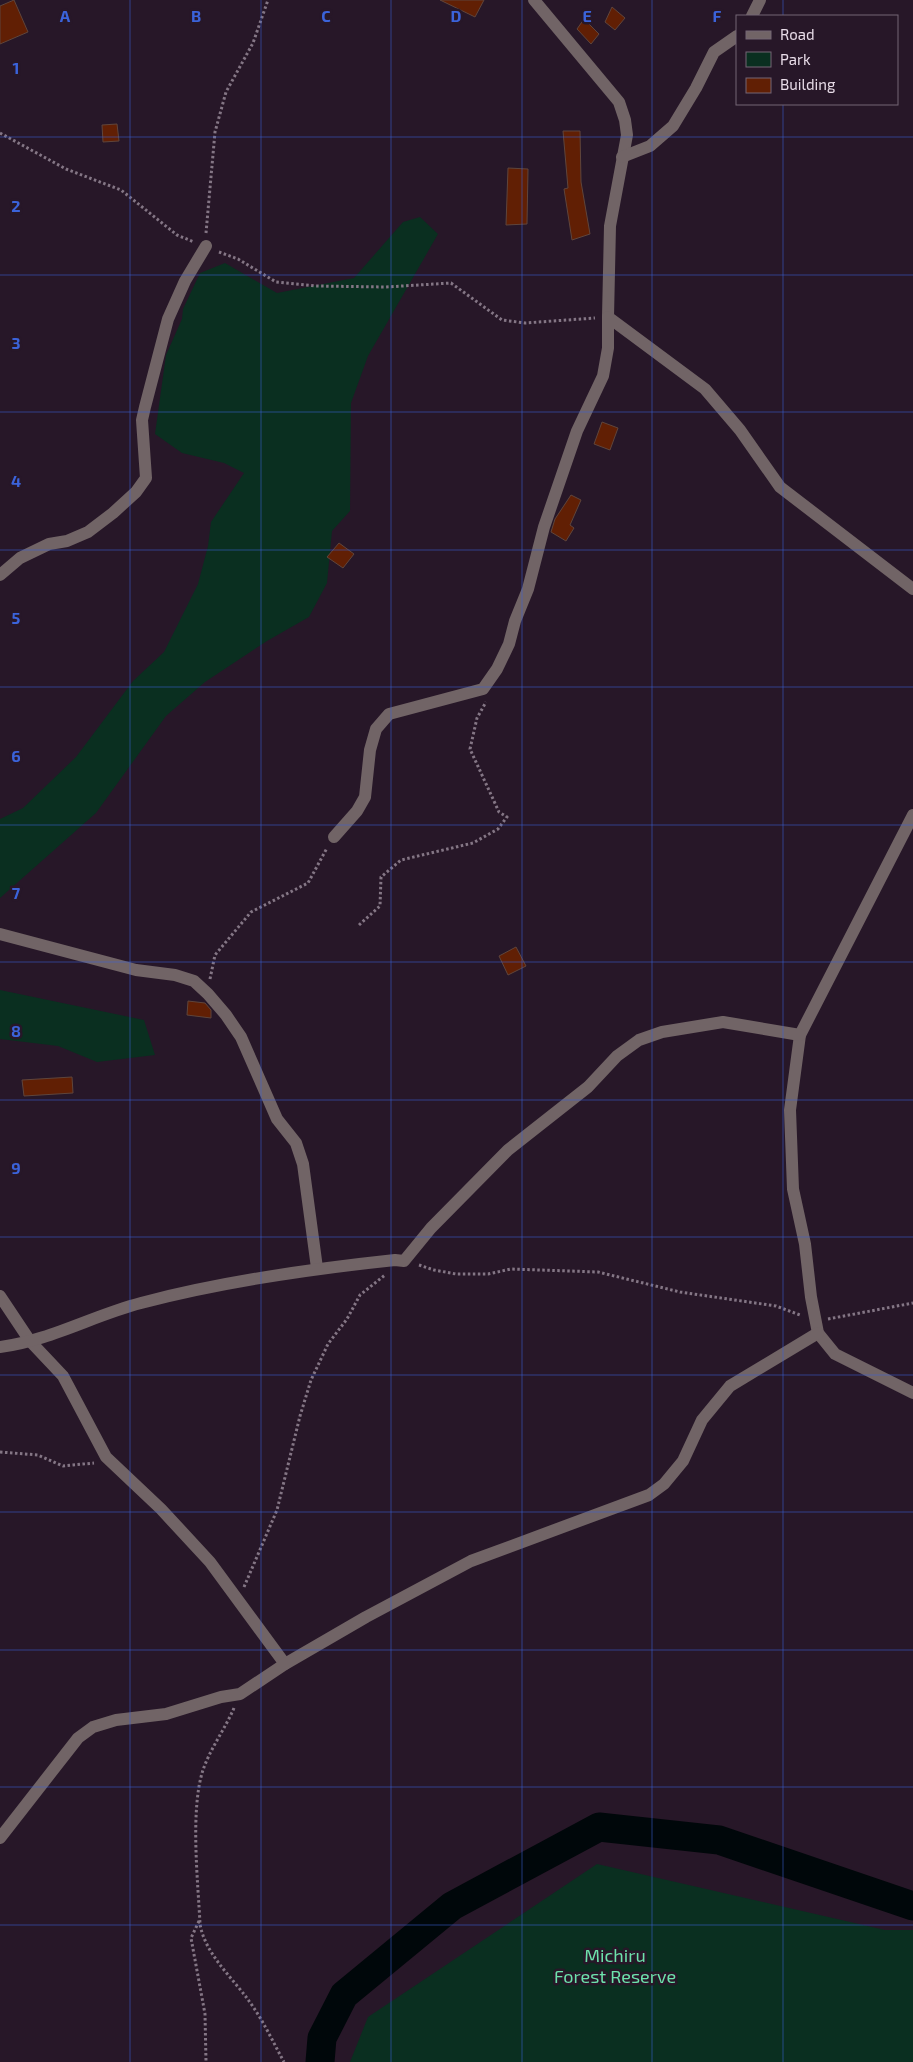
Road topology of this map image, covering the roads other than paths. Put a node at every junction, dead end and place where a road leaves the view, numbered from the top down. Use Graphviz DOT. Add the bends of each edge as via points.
graph roads {
  1 [pos="534,0"];
  2 [pos="760,0"];
  3 [pos="752,15"];
  4 [pos="736,37"];
  5 [pos="622,156"];
  6 [pos="206,246"];
  7 [pos="608,317"];
  8 [pos="0,576"];
  9 [pos="913,589"];
  10 [pos="913,815"];
  11 [pos="334,837"];
  12 [pos="0,934"];
  13 [pos="800,1035"];
  14 [pos="317,1268"];
  15 [pos="0,1296"];
  16 [pos="817,1327"];
  17 [pos="30,1341"];
  18 [pos="0,1347"];
  19 [pos="913,1393"];
  20 [pos="284,1664"];
  21 [pos="0,1838"];
  1 -- 5 [label="street" via="619,102 627,135"];
  2 -- 3 [label="street"];
  4 -- 5 [label="street" via="714,52 673,126 650,146"];
  5 -- 7 [label="street" via="610,226"];
  6 -- 8 [label="street" via="168,319 142,420 147,468 142,485 88,532 49,544 20,558"];
  7 -- 9 [label="street" via="705,389 740,430 780,487"];
  7 -- 11 [label="street" via="608,348 603,376 577,431 544,527 528,589 497,669 483,688 389,714 376,729 370,750 365,797"];
  10 -- 13 [label="street"];
  12 -- 14 [label="street" via="136,970 175,975 194,981 204,990 241,1037 277,1119 296,1143 303,1164"];
  13 -- 14 [label="street" via="724,1022 662,1032 639,1040 617,1056 588,1087 508,1150 431,1228 404,1261"];
  13 -- 16 [label="street" via="790,1110 793,1189 806,1244"];
  14 -- 17 [label="street" via="140,1303"];
  15 -- 17 [label="street"];
  16 -- 19 [label="street" via="835,1354"];
  16 -- 20 [label="street" via="730,1386 702,1420 683,1461 664,1484 648,1495 470,1561"];
  17 -- 18 [label="street"];
  17 -- 20 [label="street" via="62,1376 106,1457 162,1509 210,1562"];
  20 -- 21 [label="street" via="240,1694 166,1714 116,1720 93,1727 78,1738"];
}
